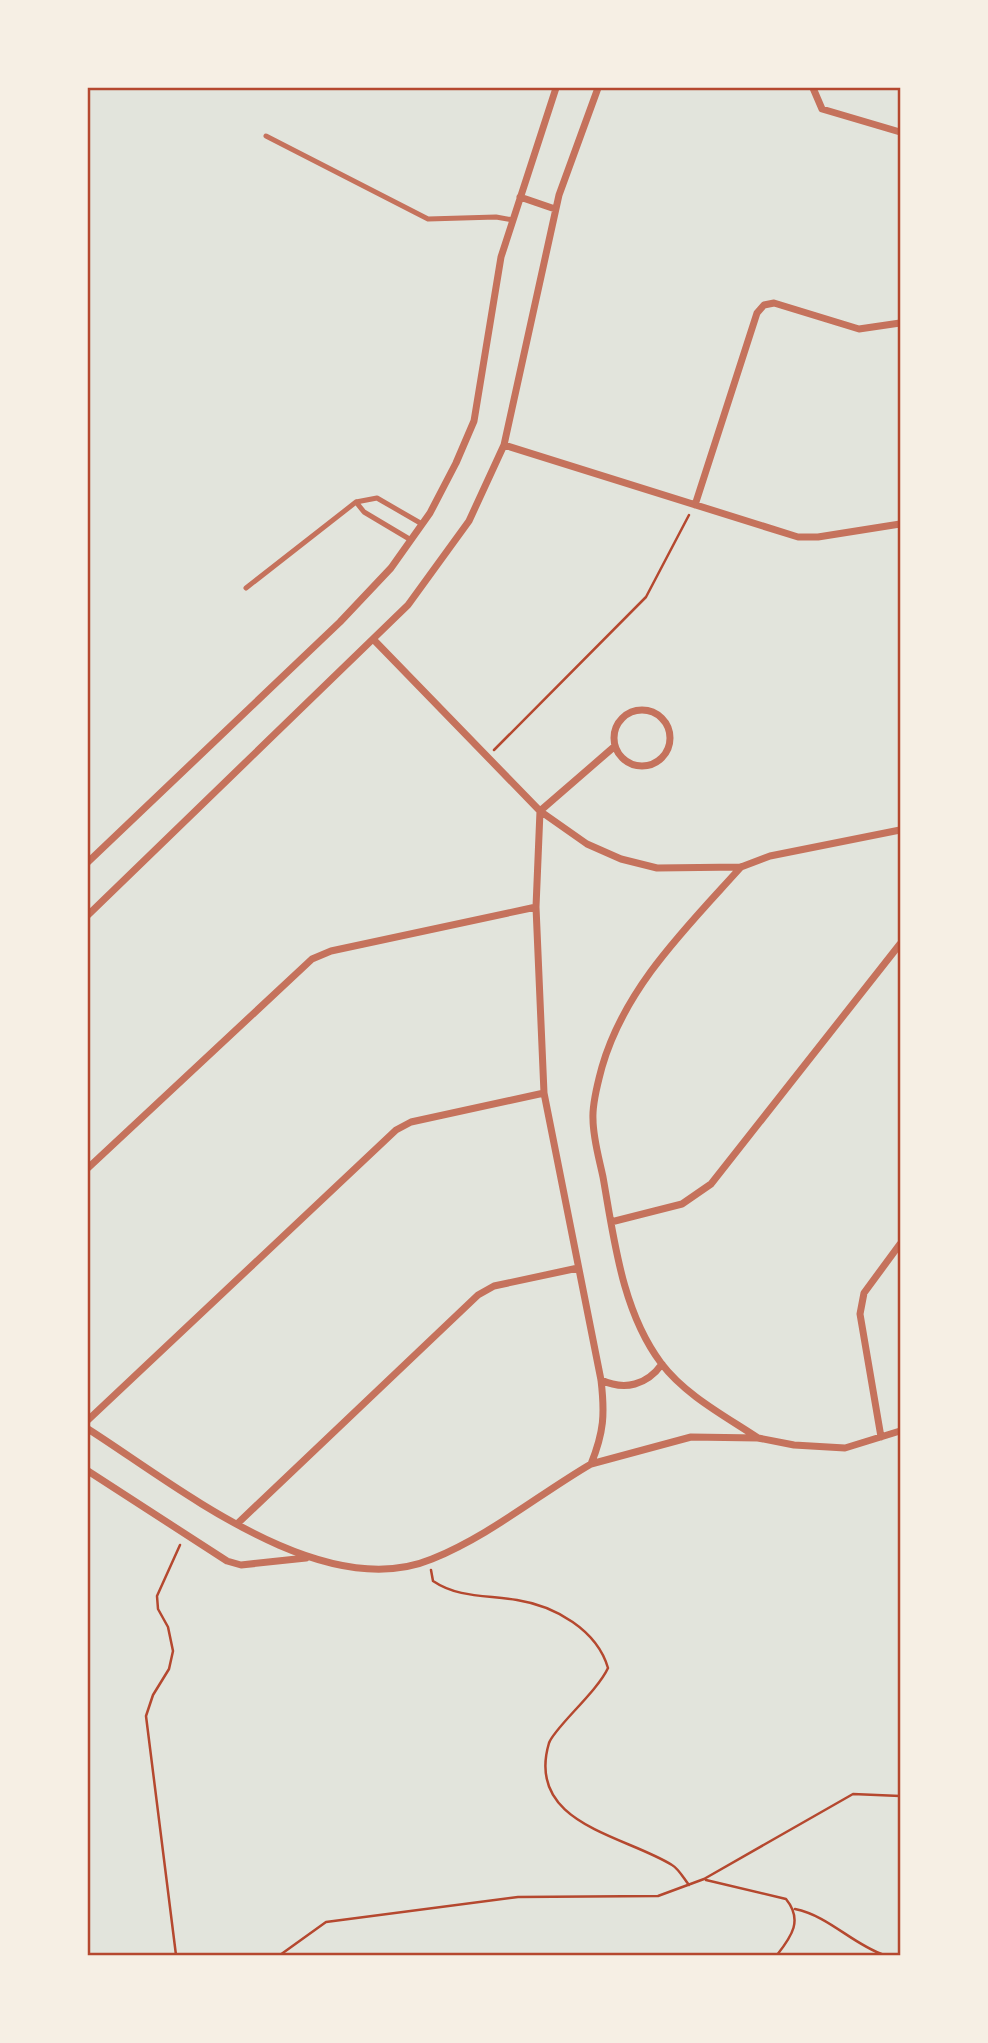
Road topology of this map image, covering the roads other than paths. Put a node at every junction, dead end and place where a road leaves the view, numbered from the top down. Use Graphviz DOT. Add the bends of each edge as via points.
graph roads {
  1 [pos="556,88"];
  2 [pos="598,88"];
  3 [pos="813,88"];
  4 [pos="901,132"];
  5 [pos="265,136"];
  6 [pos="520,197"];
  7 [pos="555,209"];
  8 [pos="513,220"];
  9 [pos="901,323"];
  10 [pos="503,444"];
  11 [pos="356,502"];
  12 [pos="695,505"];
  13 [pos="422,524"];
  14 [pos="901,524"];
  15 [pos="411,540"];
  16 [pos="246,588"];
  17 [pos="373,639"];
  18 [pos="615,746"];
  19 [pos="540,811"];
  20 [pos="901,830"];
  21 [pos="88,862"];
  22 [pos="741,867"];
  23 [pos="537,907"];
  24 [pos="88,915"];
  25 [pos="901,944"];
  26 [pos="544,1093"];
  27 [pos="88,1168"];
  28 [pos="611,1222"];
  29 [pos="901,1244"];
  30 [pos="578,1268"];
  31 [pos="662,1364"];
  32 [pos="601,1380"];
  33 [pos="88,1420"];
  34 [pos="88,1429"];
  35 [pos="901,1431"];
  36 [pos="881,1437"];
  37 [pos="758,1438"];
  38 [pos="591,1464"];
  39 [pos="88,1471"];
  40 [pos="237,1524"];
  41 [pos="307,1558"];
  1 -- 6 [label="street"];
  2 -- 7 [label="street"];
  3 -- 4 [label="street" via="822,109"];
  5 -- 8 [label="lane" via="428,219 496,216"];
  6 -- 7 [label="street"];
  6 -- 8 [label="street"];
  7 -- 10 [label="street"];
  8 -- 13 [label="street" via="501,257 474,421"];
  9 -- 12 [label="street" via="859,329 774,303 764,305 757,313"];
  10 -- 12 [label="street"];
  10 -- 17 [label="street" via="469,521 408,606"];
  11 -- 13 [label="lane" via="377,498"];
  11 -- 15 [label="lane"];
  11 -- 16 [label="lane"];
  12 -- 14 [label="street" via="799,537"];
  13 -- 15 [label="street"];
  15 -- 21 [label="street" via="340,622"];
  17 -- 19 [label="street"];
  17 -- 24 [label="street"];
  18 -- 18 [label="street" via="624,759 646,765 665,753 669,730 653,713 638,711 618,723"];
  18 -- 19 [label="street"];
  19 -- 22 [label="street" via="587,844 621,859 657,868"];
  19 -- 23 [label="street"];
  20 -- 22 [label="street" via="770,856"];
  22 -- 28 [label="street" via="664,952 628,1006 602,1066 592,1118"];
  23 -- 26 [label="street"];
  23 -- 27 [label="street" via="331,951 312,959"];
  25 -- 28 [label="street" via="711,1184 682,1204"];
  26 -- 30 [label="street"];
  26 -- 33 [label="street" via="411,1122 396,1130"];
  28 -- 31 [label="street" via="630,1305"];
  29 -- 36 [label="street" via="870,1284 861,1304"];
  30 -- 32 [label="street"];
  30 -- 40 [label="street" via="494,1286 478,1295"];
  31 -- 32 [label="street" via="636,1385 618,1386"];
  31 -- 37 [label="street" via="705,1403"];
  32 -- 38 [label="street" via="605,1414"];
  34 -- 40 [label="street"];
  35 -- 36 [label="street"];
  36 -- 37 [label="street" via="845,1448"];
  37 -- 38 [label="street" via="691,1437"];
  38 -- 41 [label="street" via="464,1545 429,1561 369,1570 335,1567"];
  39 -- 41 [label="street" via="227,1561 241,1565"];
  40 -- 41 [label="street"];
}
